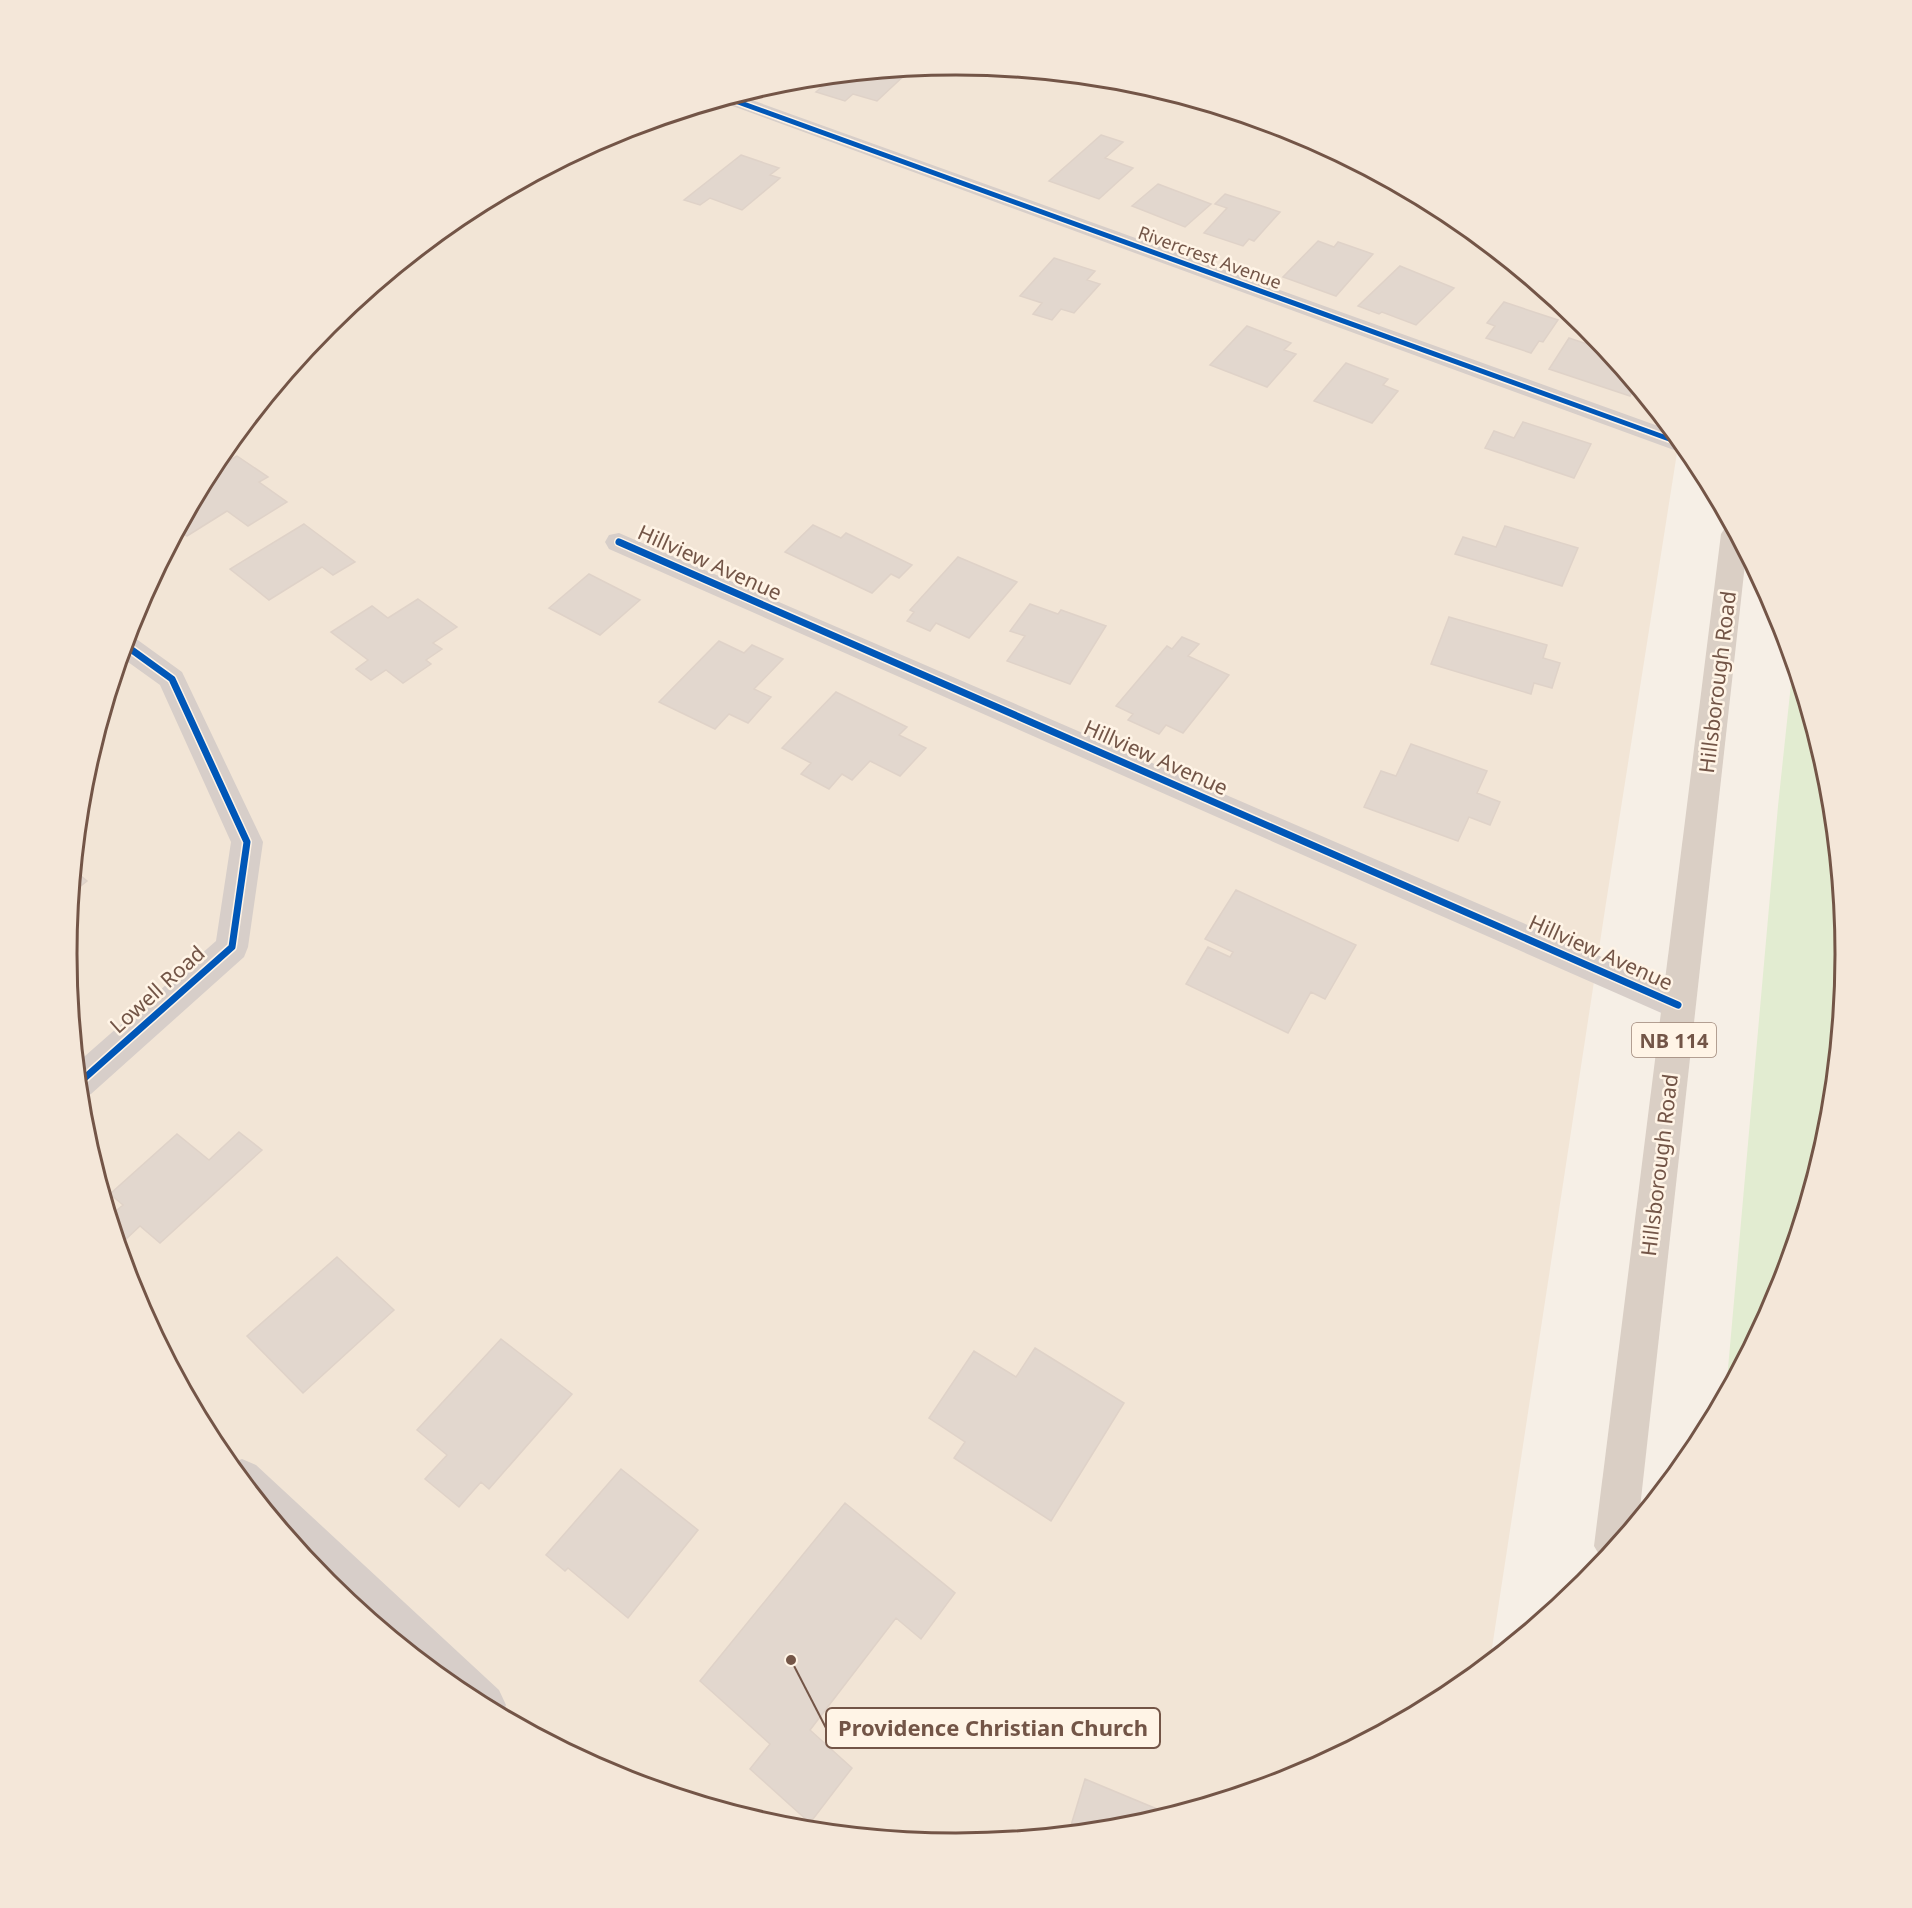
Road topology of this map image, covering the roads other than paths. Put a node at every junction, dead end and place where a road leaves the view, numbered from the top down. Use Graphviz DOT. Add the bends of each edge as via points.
graph roads {
  1 [pos="738,103"];
  2 [pos="1667,438"];
  3 [pos="619,542"];
  4 [pos="1734,546"];
  5 [pos="132,650"];
  6 [pos="1678,1005"];
  7 [pos="86,1077"];
  8 [pos="278,1512"];
  9 [pos="1616,1535"];
  10 [pos="444,1668"];
  1 -- 2 [label="street, Rivercrest Avenue"];
  3 -- 6 [label="street, Hillview Avenue"];
  4 -- 6 [label="main road, Hillsborough Road / NB 114"];
  5 -- 7 [label="street, Lowell Road" via="172,679 247,842 232,946"];
  6 -- 9 [label="main road, Hillsborough Road / NB 114"];
  8 -- 10 [label="street"];
}
